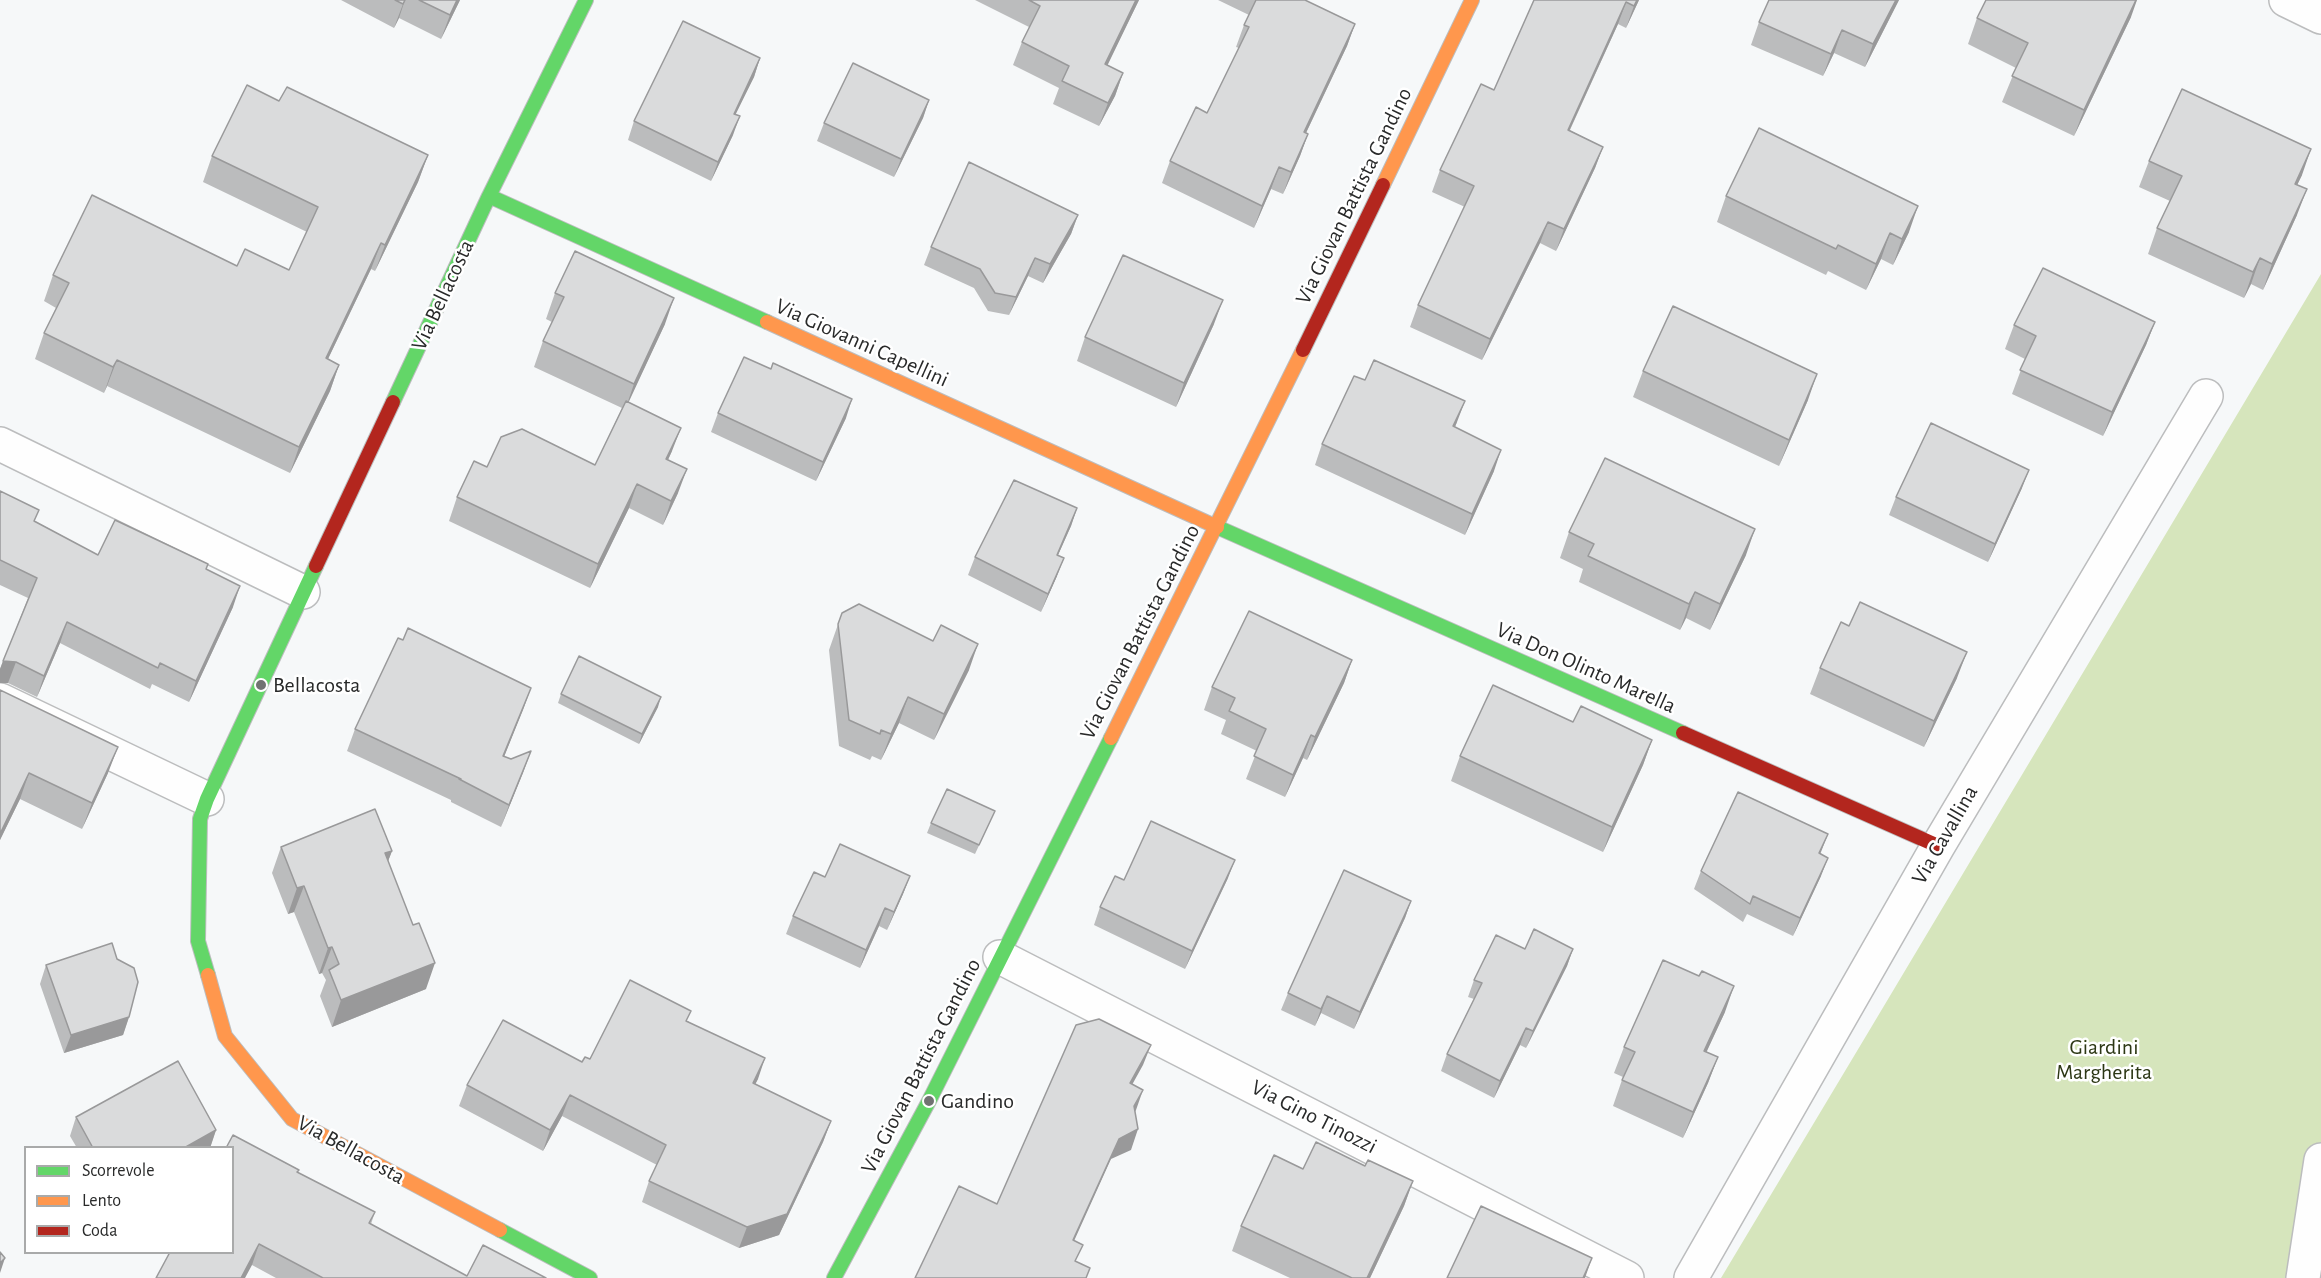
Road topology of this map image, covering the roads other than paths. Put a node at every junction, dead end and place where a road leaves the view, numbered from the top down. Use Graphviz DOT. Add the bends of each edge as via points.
graph roads {
  1 [pos="586,0"];
  2 [pos="1472,0"];
  3 [pos="2286,0"];
  4 [pos="2321,17"];
  5 [pos="489,196"];
  6 [pos="2206,396"];
  7 [pos="0,444"];
  8 [pos="1217,527"];
  9 [pos="303,592"];
  10 [pos="0,700"];
  11 [pos="207,799"];
  12 [pos="1938,846"];
  13 [pos="1000,957"];
  14 [pos="2321,1160"];
  15 [pos="590,1278"];
  16 [pos="834,1278"];
  17 [pos="1627,1278"];
  18 [pos="1691,1278"];
  19 [pos="2303,1278"];
  1 -- 5 [label="street, Via Bellacosta"];
  2 -- 8 [label="street, Via Giovan Battista Gandino"];
  3 -- 4 [label="street"];
  5 -- 8 [label="street, Via Giovanni Capellini"];
  5 -- 9 [label="street, Via Bellacosta"];
  6 -- 12 [label="street, Via Cavallina"];
  7 -- 9 [label="street"];
  8 -- 12 [label="street, Via Don Olinto Marella"];
  8 -- 13 [label="street, Via Giovan Battista Gandino"];
  9 -- 11 [label="street, Via Bellacosta"];
  10 -- 11 [label="street"];
  11 -- 15 [label="street, Via Bellacosta" via="200,819 198,941 225,1036 292,1119"];
  12 -- 18 [label="street, Via Cavallina"];
  13 -- 16 [label="street, Via Giovan Battista Gandino" via="929,1101"];
  13 -- 17 [label="street, Via Gino Tinozzi"];
  14 -- 19 [label="street"];
}
